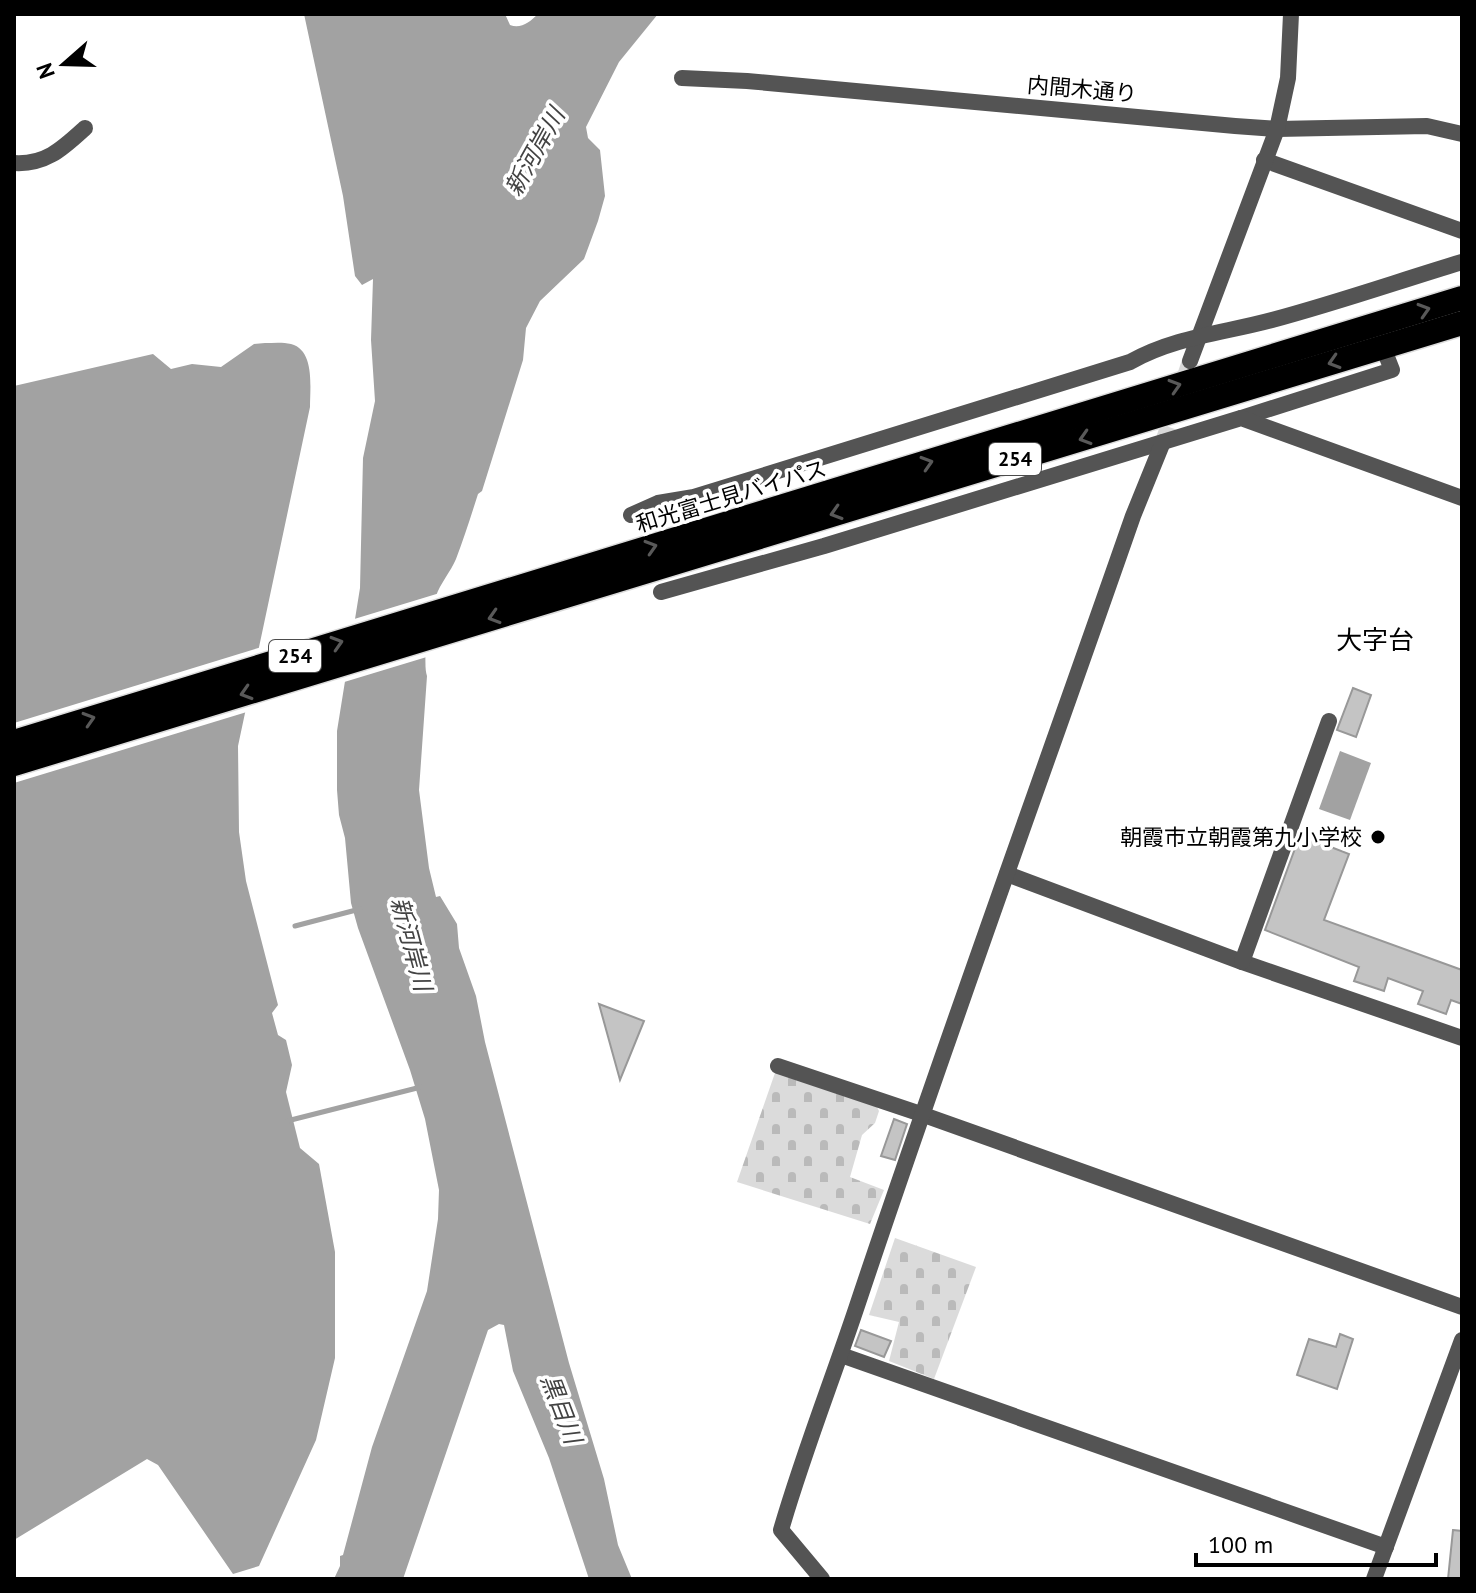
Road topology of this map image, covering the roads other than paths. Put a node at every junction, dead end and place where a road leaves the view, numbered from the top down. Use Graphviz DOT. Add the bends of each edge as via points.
graph roads {
  1 [pos="1291,14"];
  2 [pos="689,78"];
  3 [pos="85,128"];
  4 [pos="1277,129"];
  5 [pos="1462,134"];
  6 [pos="1264,160"];
  7 [pos="14,163"];
  8 [pos="1462,231"];
  9 [pos="1462,262"];
  10 [pos="1462,298"];
  11 [pos="1462,323"];
  12 [pos="1198,335"];
  13 [pos="1383,347"];
  14 [pos="1190,361"];
  15 [pos="1241,418"];
  16 [pos="1163,442"];
  17 [pos="1462,498"];
  18 [pos="631,515"];
  19 [pos="661,592"];
  20 [pos="1329,721"];
  21 [pos="14,742"];
  22 [pos="14,764"];
  23 [pos="1007,874"];
  24 [pos="1242,962"];
  25 [pos="1462,1038"];
  26 [pos="778,1066"];
  27 [pos="921,1114"];
  28 [pos="1462,1307"];
  29 [pos="1462,1340"];
  30 [pos="841,1355"];
  31 [pos="1386,1547"];
  32 [pos="822,1579"];
  33 [pos="1374,1579"];
  1 -- 4 [label="street" via="1288,78"];
  2 -- 4 [label="street, 内間木通り"];
  3 -- 7 [label="street" via="49,158"];
  4 -- 5 [label="street, 内間木通り" via="1427,126"];
  4 -- 6 [label="street"];
  6 -- 8 [label="street"];
  6 -- 12 [label="street"];
  9 -- 12 [label="street" via="1275,319"];
  21 -- 10 [label="highway, 和光富士見バイパス / 254, one-way"];
  11 -- 13 [label="highway, 254"];
  12 -- 14 [label="street"];
  12 -- 18 [label="street" via="1115,366"];
  13 -- 15 [label="street" via="1392,370"];
  13 -- 22 [label="highway, 254, one-way"];
  15 -- 16 [label="street"];
  15 -- 17 [label="street"];
  16 -- 19 [label="street"];
  16 -- 23 [label="street"];
  20 -- 24 [label="street"];
  23 -- 24 [label="street"];
  23 -- 27 [label="street"];
  24 -- 25 [label="street"];
  26 -- 27 [label="street"];
  27 -- 28 [label="street"];
  27 -- 30 [label="street"];
  29 -- 31 [label="street"];
  30 -- 31 [label="street"];
  30 -- 32 [label="street" via="781,1530"];
  31 -- 33 [label="street"];
}
